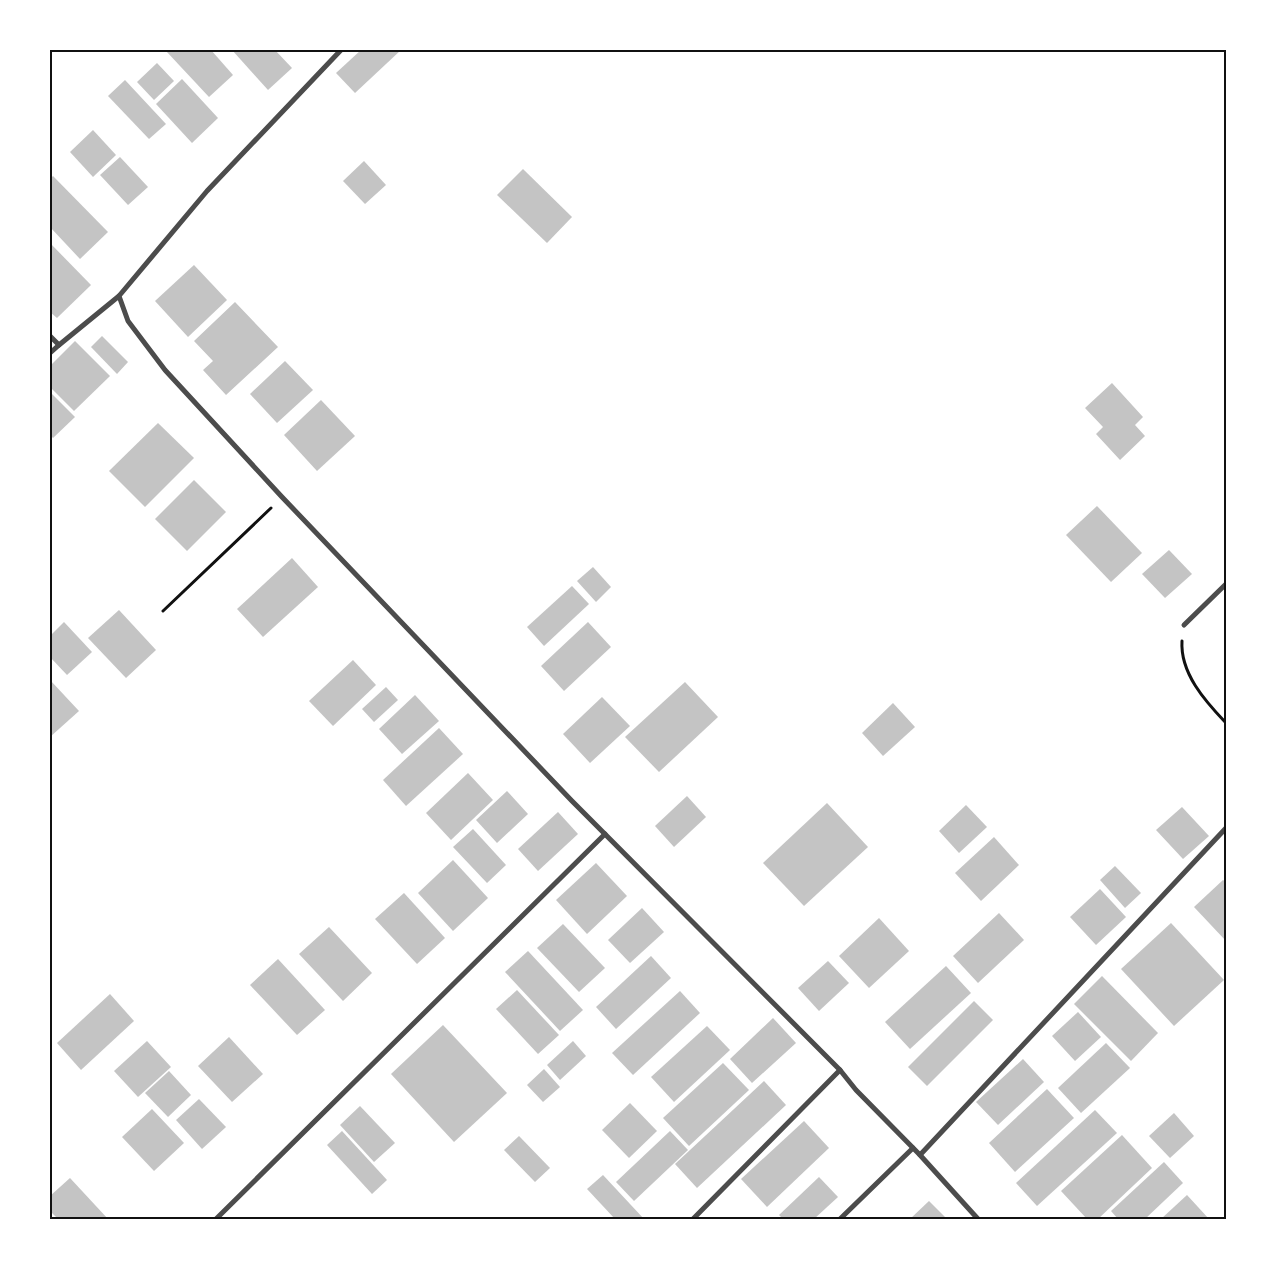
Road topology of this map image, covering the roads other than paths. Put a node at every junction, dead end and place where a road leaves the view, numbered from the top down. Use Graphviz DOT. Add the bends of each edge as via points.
graph roads {
  1 [pos="341,50"];
  2 [pos="119,296"];
  3 [pos="50,336"];
  4 [pos="59,345"];
  5 [pos="50,354"];
  6 [pos="1226,584"];
  7 [pos="1184,625"];
  8 [pos="1226,828"];
  9 [pos="605,834"];
  10 [pos="840,1070"];
  11 [pos="914,1148"];
  12 [pos="920,1155"];
  13 [pos="216,1219"];
  14 [pos="693,1219"];
  15 [pos="840,1219"];
  16 [pos="978,1219"];
  1 -- 2 [label="street" via="207,191"];
  2 -- 4 [label="street"];
  2 -- 9 [label="street" via="128,321 165,370"];
  3 -- 4 [label="street"];
  4 -- 5 [label="street"];
  6 -- 7 [label="street"];
  8 -- 12 [label="street"];
  9 -- 10 [label="street"];
  9 -- 13 [label="street"];
  10 -- 11 [label="street"];
  10 -- 14 [label="street"];
  11 -- 12 [label="street"];
  11 -- 15 [label="street"];
  12 -- 16 [label="street"];
}
